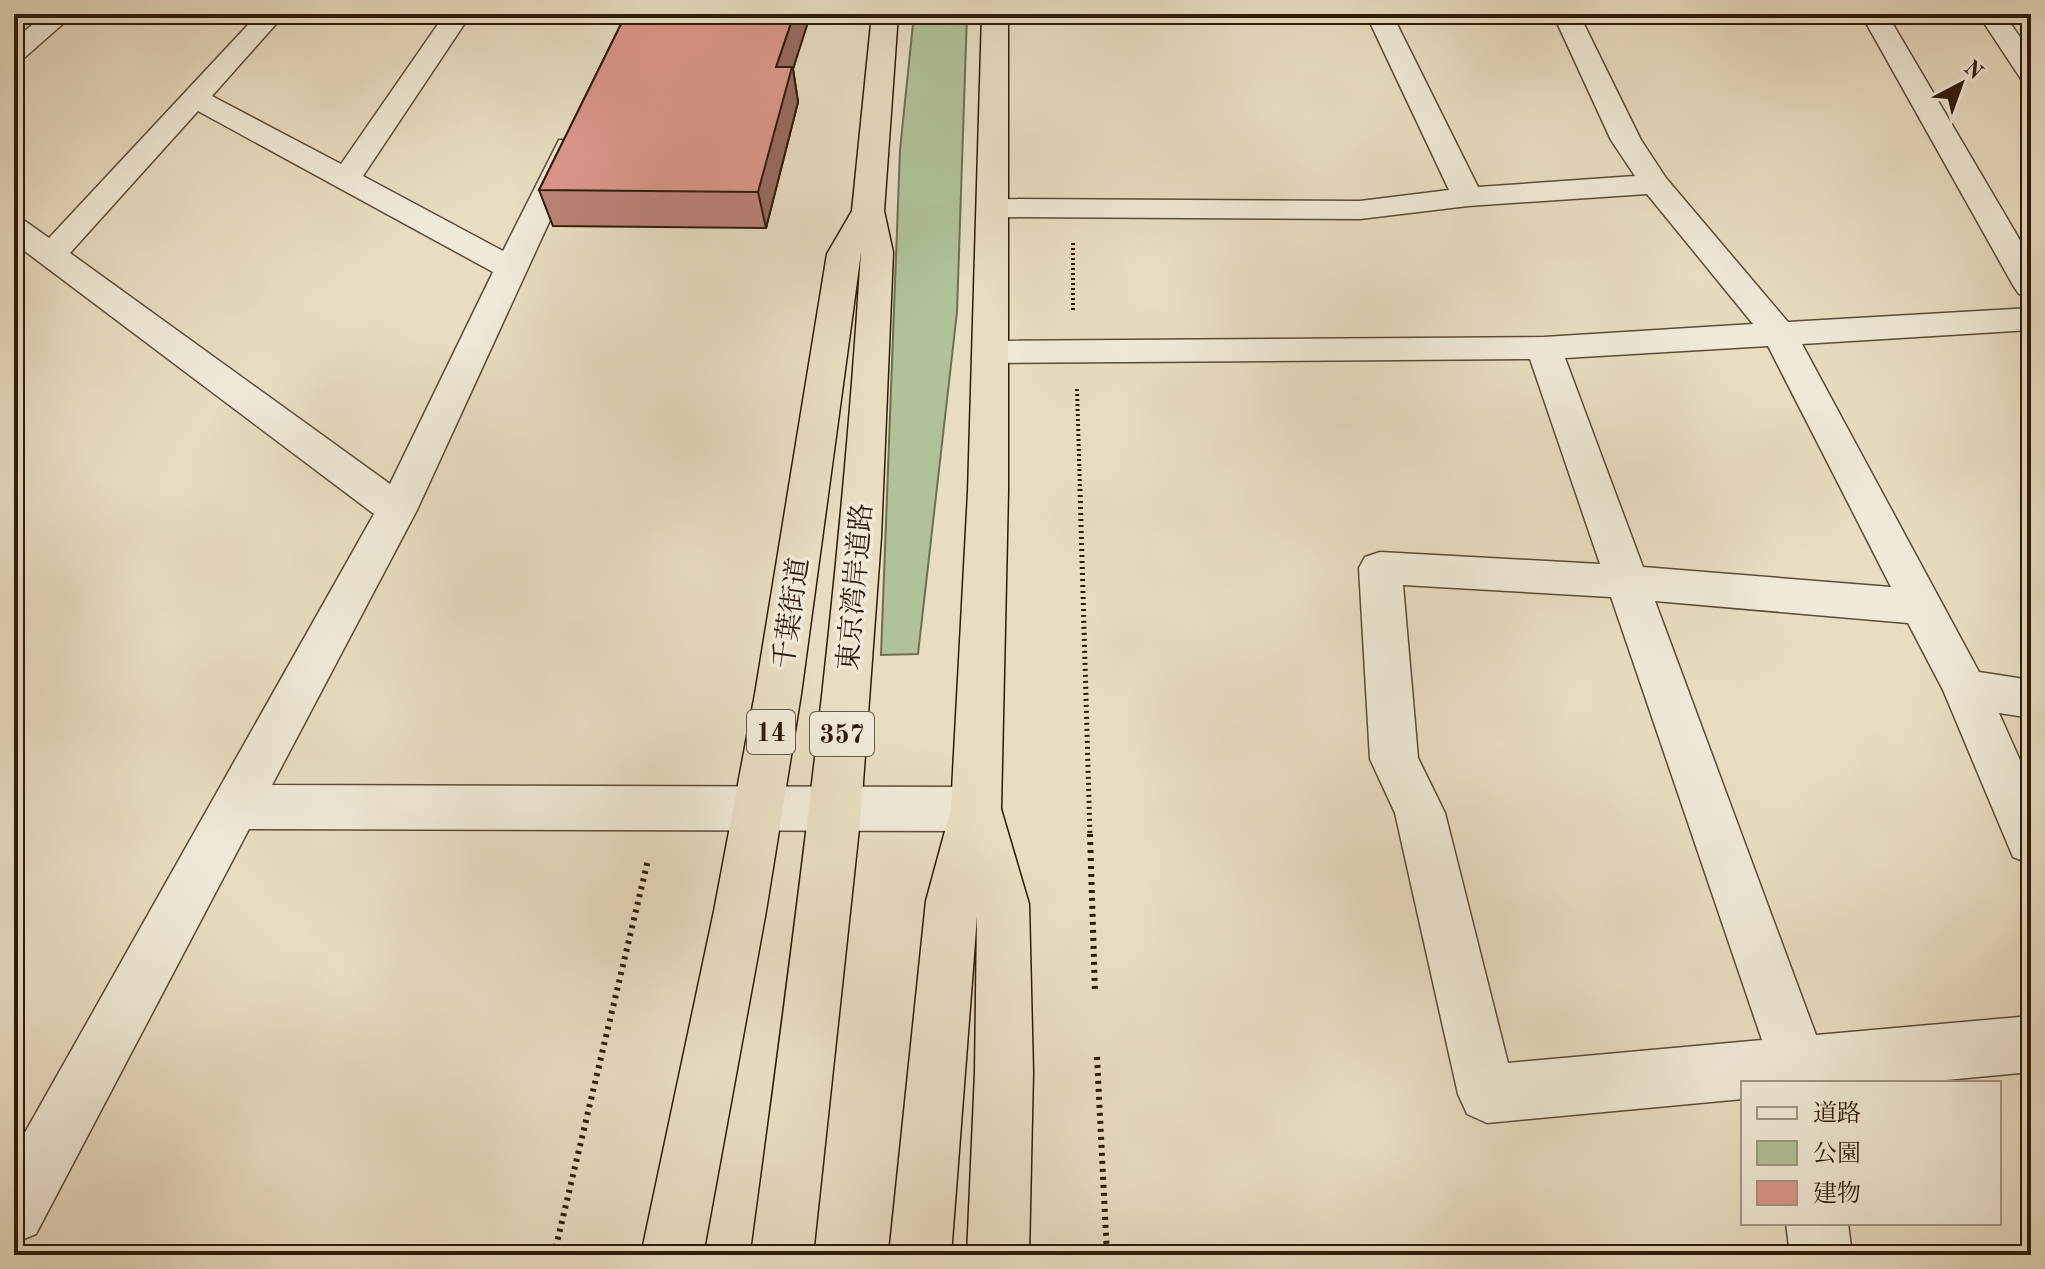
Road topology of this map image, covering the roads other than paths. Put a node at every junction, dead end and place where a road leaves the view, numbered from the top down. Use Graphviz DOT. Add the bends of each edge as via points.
graph roads {
  1 [pos="61,14"];
  2 [pos="272,14"];
  3 [pos="458,14"];
  4 [pos="885,14"];
  5 [pos="995,14"];
  6 [pos="1379,14"];
  7 [pos="1566,14"];
  8 [pos="1874,14"];
  9 [pos="1991,14"];
  10 [pos="14,53"];
  11 [pos="2031,73"];
  12 [pos="195,98"];
  13 [pos="585,113"];
  14 [pos="347,177"];
  15 [pos="1655,184"];
  16 [pos="1468,197"];
  17 [pos="994,208"];
  18 [pos="868,211"];
  19 [pos="14,228"];
  20 [pos="49,257"];
  21 [pos="511,268"];
  22 [pos="2031,287"];
  23 [pos="2031,319"];
  24 [pos="1780,335"];
  25 [pos="1544,348"];
  26 [pos="991,352"];
  27 [pos="397,510"];
  28 [pos="1629,582"];
  29 [pos="1923,607"];
  30 [pos="1965,689"];
  31 [pos="2031,699"];
  32 [pos="235,807"];
  33 [pos="758,807"];
  34 [pos="976,809"];
  35 [pos="836,810"];
  36 [pos="2031,841"];
  37 [pos="2031,1044"];
  38 [pos="1799,1074"];
  39 [pos="14,1212"];
  40 [pos="1817,1225"];
  41 [pos="672,1255"];
  42 [pos="782,1255"];
  43 [pos="920,1255"];
  44 [pos="998,1255"];
  45 [pos="1821,1255"];
  1 -- 10 [label="street"];
  2 -- 12 [label="street"];
  3 -- 14 [label="street"];
  4 -- 18 [label="highway, 東京湾岸道路 / 14"];
  5 -- 17 [label="highway"];
  6 -- 16 [label="street"];
  7 -- 15 [label="street" via="1626,140"];
  8 -- 22 [label="street"];
  9 -- 11 [label="street"];
  12 -- 14 [label="street"];
  12 -- 20 [label="street"];
  13 -- 21 [label="street"];
  14 -- 21 [label="street"];
  15 -- 16 [label="street"];
  15 -- 24 [label="street"];
  16 -- 17 [label="street" via="1360,210"];
  17 -- 26 [label="highway"];
  18 -- 33 [label="highway, 千葉街道 / 14" via="843,254"];
  18 -- 35 [label="highway, 東京湾岸道路 / 357" via="877,252"];
  19 -- 20 [label="street"];
  20 -- 27 [label="street"];
  21 -- 27 [label="street"];
  23 -- 24 [label="street"];
  24 -- 25 [label="street"];
  24 -- 29 [label="street"];
  25 -- 26 [label="street"];
  25 -- 28 [label="street"];
  26 -- 34 [label="highway"];
  27 -- 32 [label="street"];
  28 -- 29 [label="street"];
  28 -- 38 [label="street"];
  28 -- 38 [label="street" via="1380,568 1394,759 1420,813 1487,1094"];
  29 -- 30 [label="street"];
  30 -- 31 [label="street"];
  30 -- 36 [label="street"];
  32 -- 33 [label="street"];
  32 -- 39 [label="street"];
  33 -- 35 [label="street"];
  33 -- 41 [label="highway, 千葉街道 / 14"];
  34 -- 35 [label="street"];
  34 -- 43 [label="highway" via="952,901"];
  34 -- 44 [label="highway" via="1003,904"];
  35 -- 42 [label="highway, 東京湾岸道路 / 357"];
  37 -- 38 [label="street"];
  40 -- 45 [label="street"];
}
